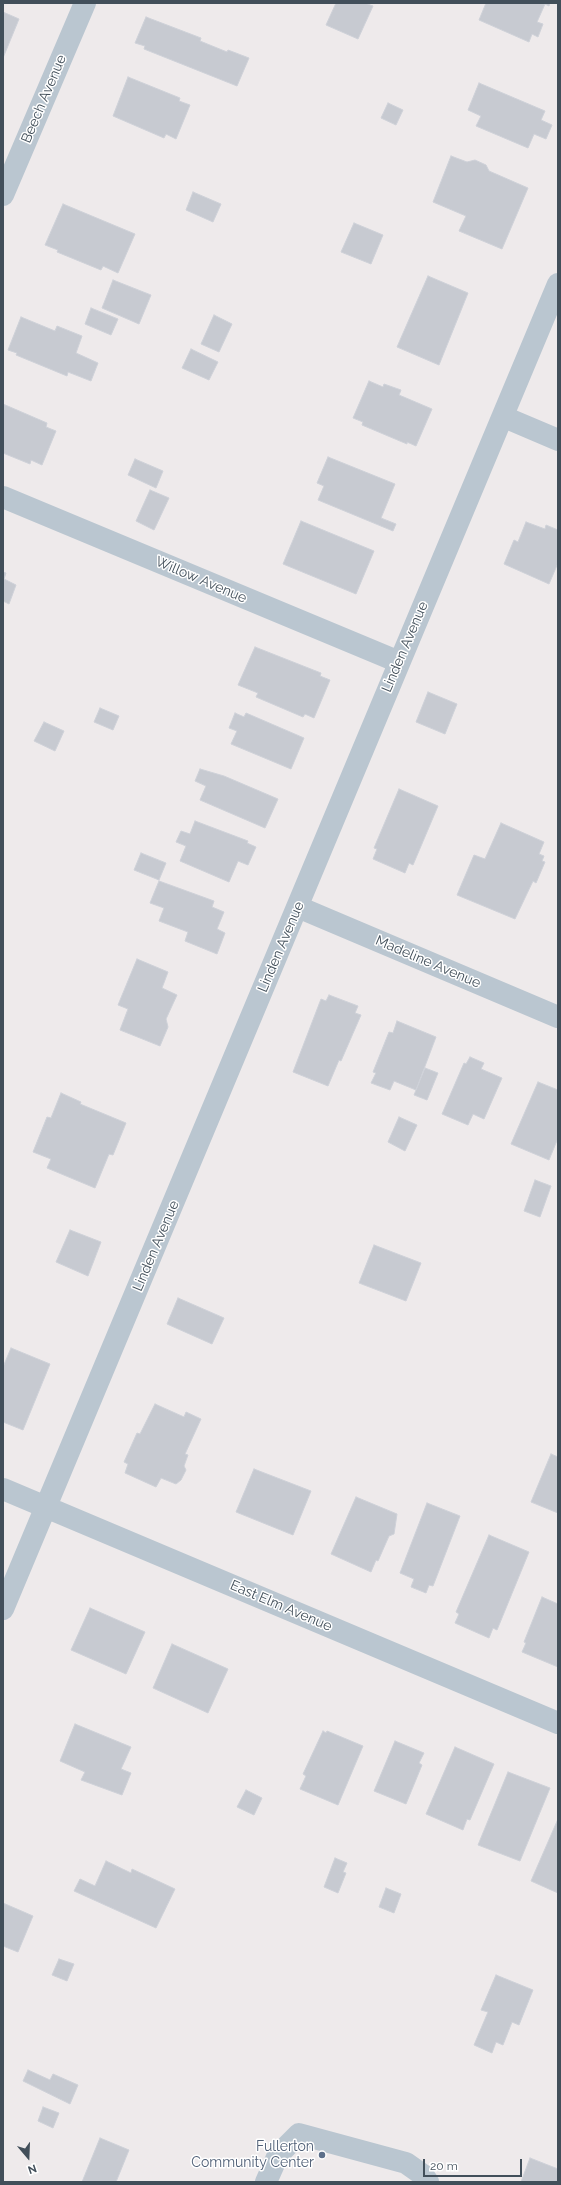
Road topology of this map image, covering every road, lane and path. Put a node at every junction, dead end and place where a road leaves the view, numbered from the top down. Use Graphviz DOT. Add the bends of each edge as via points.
graph roads {
  1 [pos="85,3"];
  2 [pos="3,195"];
  3 [pos="558,284"];
  4 [pos="504,417"];
  5 [pos="558,440"];
  6 [pos="3,498"];
  7 [pos="399,662"];
  8 [pos="298,907"];
  9 [pos="558,1017"];
  10 [pos="3,1489"];
  11 [pos="46,1507"];
  12 [pos="3,1609"];
  13 [pos="558,1723"];
  14 [pos="266,2182"];
  15 [pos="428,2182"];
  1 -- 2 [label="street, Beech Avenue"];
  3 -- 4 [label="street, Linden Avenue"];
  4 -- 5 [label="street"];
  4 -- 7 [label="street, Linden Avenue"];
  6 -- 7 [label="street, Willow Avenue"];
  7 -- 8 [label="street, Linden Avenue"];
  8 -- 9 [label="street, Madeline Avenue"];
  8 -- 11 [label="street, Linden Avenue"];
  10 -- 11 [label="street, East Elm Avenue"];
  11 -- 12 [label="street, Linden Avenue"];
  11 -- 13 [label="street, East Elm Avenue"];
  14 -- 15 [label="street" via="278,2155 299,2134 406,2163 423,2175"];
}
